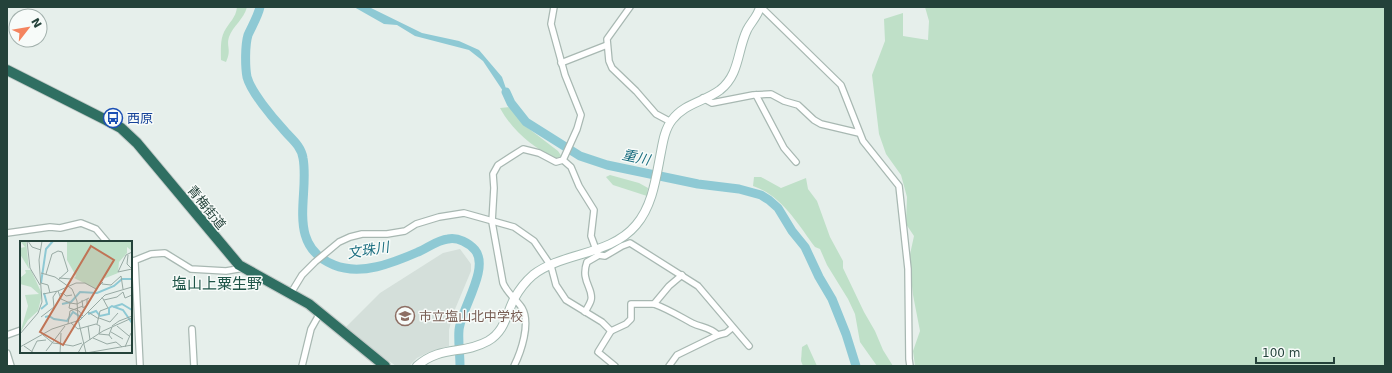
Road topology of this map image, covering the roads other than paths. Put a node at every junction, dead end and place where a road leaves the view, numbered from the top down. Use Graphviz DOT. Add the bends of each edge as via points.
graph roads {
  1 [pos="554,7"];
  2 [pos="630,7"];
  3 [pos="760,7"];
  4 [pos="607,45"];
  5 [pos="562,63"];
  6 [pos="7,70"];
  7 [pos="756,95"];
  8 [pos="704,98"];
  9 [pos="671,122"];
  10 [pos="859,133"];
  11 [pos="564,158"];
  12 [pos="796,162"];
  13 [pos="492,222"];
  14 [pos="7,233"];
  15 [pos="106,241"];
  16 [pos="597,253"];
  17 [pos="132,261"];
  18 [pos="551,266"];
  19 [pos="244,268"];
  20 [pos="682,275"];
  21 [pos="291,293"];
  22 [pos="514,299"];
  23 [pos="654,304"];
  24 [pos="585,312"];
  25 [pos="320,313"];
  26 [pos="732,328"];
  27 [pos="192,329"];
  28 [pos="20,330"];
  29 [pos="611,331"];
  30 [pos="7,335"];
  31 [pos="718,335"];
  32 [pos="749,346"];
  33 [pos="7,353"];
  34 [pos="11,366"];
  35 [pos="140,366"];
  36 [pos="194,366"];
  37 [pos="302,366"];
  38 [pos="385,366"];
  39 [pos="418,366"];
  40 [pos="514,366"];
  41 [pos="615,366"];
  42 [pos="669,366"];
  43 [pos="910,366"];
  1 -- 5 [label="street" via="551,24"];
  2 -- 4 [label="street" via="609,36"];
  3 -- 8 [label="street" via="745,34 732,77 721,89"];
  3 -- 10 [label="street" via="841,85"];
  4 -- 5 [label="street"];
  4 -- 9 [label="street" via="612,68 656,114"];
  5 -- 11 [label="street" via="581,115 578,130"];
  6 -- 19 [label="highway, 青梅街道" via="106,120 128,134 223,247"];
  7 -- 8 [label="street" via="712,103"];
  7 -- 10 [label="street" via="770,94 798,105 821,124"];
  7 -- 12 [label="street" via="784,148"];
  8 -- 9 [label="street" via="686,106"];
  9 -- 16 [label="street" via="663,141 654,186 643,215 632,230"];
  10 -- 43 [label="street" via="901,190 908,268"];
  11 -- 13 [label="street" via="556,162 539,153 523,149 498,165 493,174"];
  11 -- 16 [label="street" via="594,210 591,236"];
  13 -- 18 [label="street" via="514,228 534,241"];
  13 -- 21 [label="street" via="464,213 416,224 405,231 350,237 335,246 302,274"];
  13 -- 22 [label="street" via="503,283"];
  14 -- 15 [label="street" via="60,228 81,223 96,229"];
  16 -- 18 [label="street"];
  16 -- 20 [label="street" via="604,256 630,243"];
  16 -- 24 [label="street" via="587,262 584,271 592,294"];
  17 -- 19 [label="street" via="151,254 165,254 191,269 226,271"];
  17 -- 35 [label="street" via="135,263"];
  18 -- 22 [label="street" via="534,275"];
  18 -- 24 [label="street" via="558,290 566,300"];
  19 -- 21 [label="highway, 青梅街道"];
  20 -- 23 [label="street"];
  20 -- 26 [label="street" via="701,289"];
  21 -- 25 [label="highway, 青梅街道"];
  22 -- 39 [label="street" via="506,321 494,337 469,348 436,354"];
  22 -- 40 [label="street" via="522,307 525,319 522,350"];
  23 -- 29 [label="street" via="631,304 632,319"];
  23 -- 31 [label="street" via="692,323 710,328"];
  24 -- 29 [label="street"];
  25 -- 37 [label="street" via="311,329"];
  25 -- 38 [label="highway, 青梅街道"];
  26 -- 31 [label="street"];
  26 -- 32 [label="street"];
  27 -- 36 [label="street"];
  28 -- 30 [label="street"];
  29 -- 41 [label="street" via="598,352"];
  31 -- 42 [label="street" via="677,355"];
  33 -- 34 [label="street"];
}
